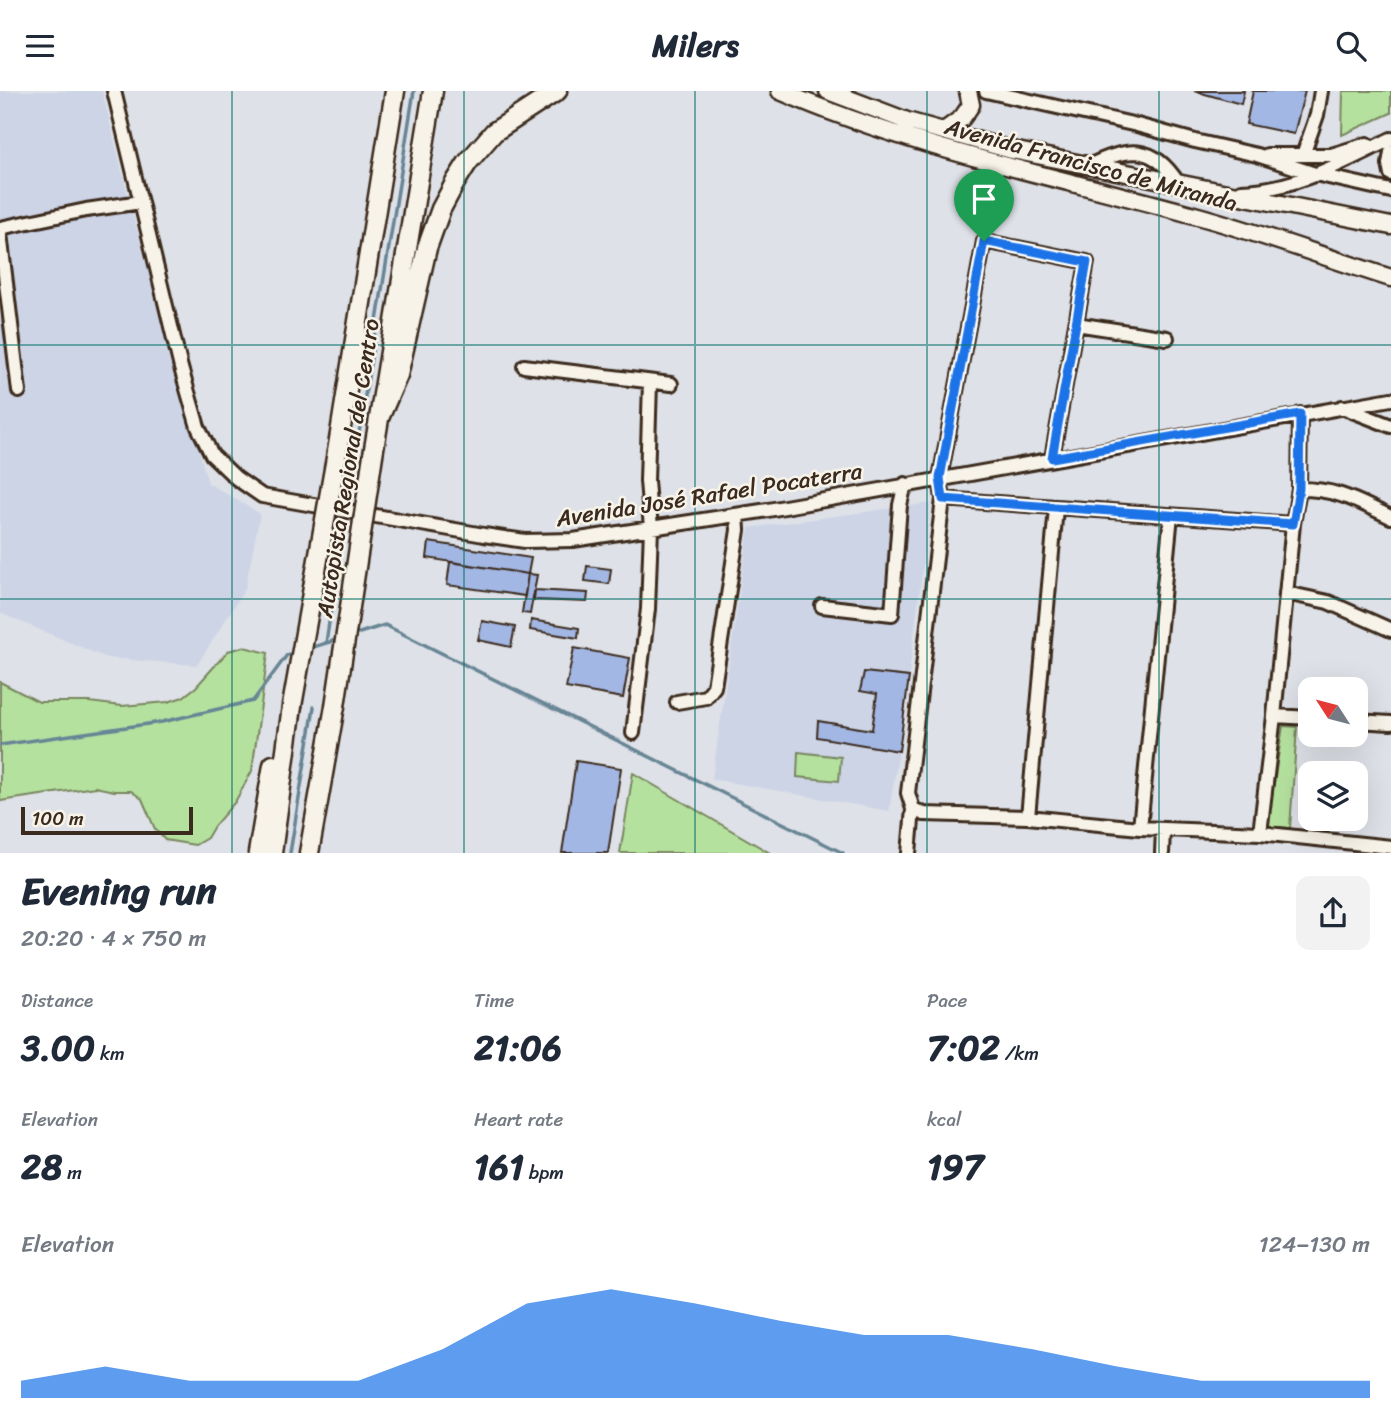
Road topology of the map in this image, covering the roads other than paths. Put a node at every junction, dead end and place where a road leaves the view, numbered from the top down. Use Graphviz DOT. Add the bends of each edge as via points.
graph roads {
  1 [pos="114,91"];
  2 [pos="395,91"];
  3 [pos="433,91"];
  4 [pos="557,91"];
  5 [pos="780,91"];
  6 [pos="828,91"];
  7 [pos="968,91"];
  8 [pos="986,91"];
  9 [pos="1321,91"];
  10 [pos="1008,94"];
  11 [pos="944,131"];
  12 [pos="1391,138"];
  13 [pos="1391,152"];
  14 [pos="1257,155"];
  15 [pos="1303,155"];
  16 [pos="1089,166"];
  17 [pos="1315,174"];
  18 [pos="1391,174"];
  19 [pos="1178,183"];
  20 [pos="1207,189"];
  21 [pos="1391,191"];
  22 [pos="141,202"];
  23 [pos="1391,226"];
  24 [pos="0,230"];
  25 [pos="1391,278"];
  26 [pos="1076,324"];
  27 [pos="1167,338"];
  28 [pos="524,366"];
  29 [pos="650,382"];
  30 [pos="671,384"];
  31 [pos="19,391"];
  32 [pos="1391,399"];
  33 [pos="1342,407"];
  34 [pos="1300,414"];
  35 [pos="380,416"];
  36 [pos="1391,426"];
  37 [pos="1052,458"];
  38 [pos="940,478"];
  39 [pos="905,484"];
  40 [pos="1299,489"];
  41 [pos="943,499"];
  42 [pos="1056,507"];
  43 [pos="737,515"];
  44 [pos="1171,515"];
  45 [pos="1391,517"];
  46 [pos="1293,524"];
  47 [pos="651,528"];
  48 [pos="1286,593"];
  49 [pos="822,606"];
  50 [pos="1391,630"];
  51 [pos="677,702"];
  52 [pos="292,713"];
  53 [pos="1274,716"];
  54 [pos="1298,717"];
  55 [pos="1368,722"];
  56 [pos="1391,723"];
  57 [pos="632,733"];
  58 [pos="913,809"];
  59 [pos="1028,817"];
  60 [pos="1140,828"];
  61 [pos="1163,829"];
  62 [pos="1260,833"];
  63 [pos="1391,847"];
  64 [pos="1330,848"];
  65 [pos="258,853"];
  66 [pos="272,853"];
  67 [pos="309,853"];
  68 [pos="909,853"];
  69 [pos="1162,853"];
  1 -- 22 [label="street, Avenida José Rafael Pocaterra"];
  2 -- 52 [label="highway, Autopista Regional del Centro, bridge"];
  3 -- 35 [label="highway, Autopista Regional del Centro"];
  4 -- 35 [label="highway" via="494,132 456,181 427,248 398,375"];
  5 -- 25 [label="main road, Avenida Francisco de Miranda" via="829,113 946,149 1201,216"];
  6 -- 11 [label="main road, Avenida Francisco de Miranda"];
  7 -- 11 [label="main road" via="971,105"];
  8 -- 10 [label="street"];
  9 -- 15 [label="street"];
  10 -- 14 [label="street"];
  11 -- 16 [label="main road, Avenida Francisco de Miranda"];
  12 -- 15 [label="street" via="1332,155"];
  12 -- 17 [label="street"];
  13 -- 18 [label="street"];
  14 -- 15 [label="street"];
  14 -- 17 [label="street"];
  16 -- 19 [label="main road, Avenida Francisco de Miranda"];
  16 -- 19 [label="street" via="1128,151 1141,152 1155,157"];
  17 -- 20 [label="street" via="1252,191"];
  17 -- 21 [label="street"];
  19 -- 20 [label="main road, Avenida Francisco de Miranda"];
  20 -- 23 [label="main road, Avenida Francisco de Miranda"];
  22 -- 24 [label="street"];
  22 -- 47 [label="street, Avenida José Rafael Pocaterra" via="198,426 212,454 262,496 525,541 573,540"];
  24 -- 31 [label="street"];
  26 -- 27 [label="street"];
  26 -- 37 [label="street"];
  26 -- 38 [label="street" via="1087,262 984,241"];
  28 -- 29 [label="street"];
  29 -- 30 [label="street"];
  29 -- 47 [label="street"];
  32 -- 33 [label="street, Avenida José Rafael Pocaterra"];
  33 -- 34 [label="street, Avenida José Rafael Pocaterra"];
  33 -- 36 [label="street"];
  34 -- 37 [label="street, Avenida José Rafael Pocaterra"];
  34 -- 40 [label="street"];
  35 -- 67 [label="highway, Autopista Regional del Centro, bridge"];
  37 -- 38 [label="street, Avenida José Rafael Pocaterra"];
  38 -- 39 [label="street, Avenida José Rafael Pocaterra"];
  38 -- 41 [label="street"];
  39 -- 43 [label="street, Avenida José Rafael Pocaterra"];
  39 -- 49 [label="street" via="892,614"];
  40 -- 45 [label="street" via="1338,493"];
  40 -- 46 [label="street"];
  41 -- 42 [label="street"];
  41 -- 58 [label="street" via="908,793"];
  42 -- 44 [label="street"];
  42 -- 59 [label="street"];
  43 -- 47 [label="street, Avenida José Rafael Pocaterra"];
  43 -- 51 [label="street" via="714,687 706,697"];
  44 -- 46 [label="street"];
  44 -- 60 [label="street"];
  46 -- 48 [label="street"];
  47 -- 57 [label="street" via="648,609"];
  48 -- 50 [label="street" via="1328,602"];
  48 -- 53 [label="street"];
  52 -- 65 [label="highway" via="276,748"];
  52 -- 66 [label="highway, Autopista Regional del Centro"];
  53 -- 54 [label="street"];
  53 -- 62 [label="street"];
  55 -- 56 [label="street"];
  58 -- 59 [label="street" via="924,814"];
  58 -- 68 [label="street"];
  59 -- 60 [label="street"];
  60 -- 61 [label="street"];
  61 -- 62 [label="street"];
  61 -- 69 [label="street"];
  62 -- 64 [label="street"];
  63 -- 64 [label="street"];
}
